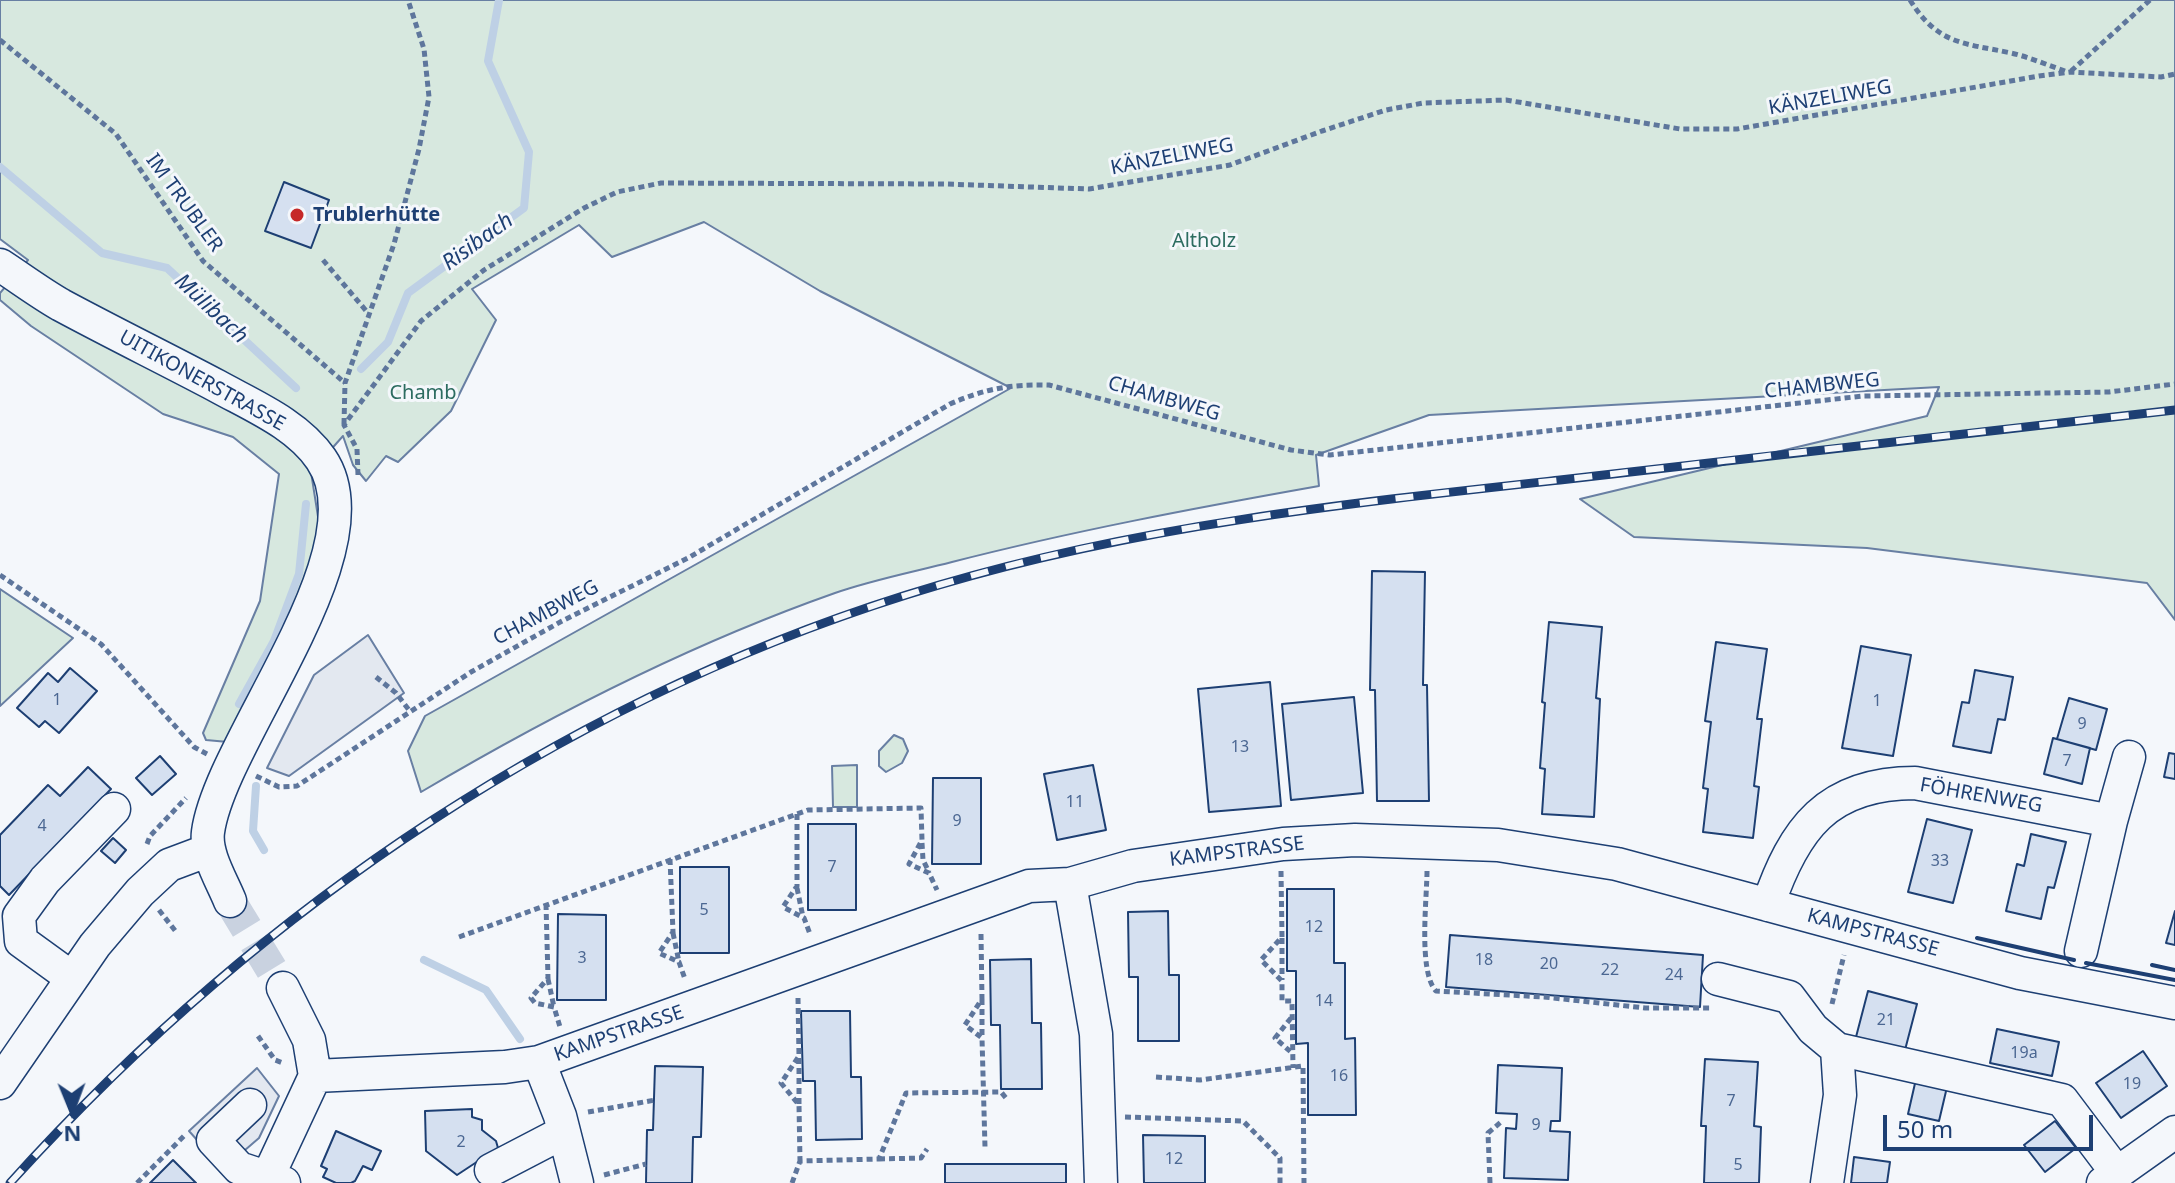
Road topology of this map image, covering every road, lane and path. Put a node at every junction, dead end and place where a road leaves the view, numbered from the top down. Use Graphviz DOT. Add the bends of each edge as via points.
graph roads {
  1 [pos="408,0"];
  2 [pos="1910,0"];
  3 [pos="2150,0"];
  4 [pos="0,40"];
  5 [pos="2070,72"];
  6 [pos="2175,74"];
  7 [pos="323,260"];
  8 [pos="0,265"];
  9 [pos="368,313"];
  10 [pos="345,383"];
  11 [pos="2175,384"];
  12 [pos="344,425"];
  13 [pos="321,458"];
  14 [pos="0,575"];
  15 [pos="376,677"];
  16 [pos="409,710"];
  17 [pos="213,757"];
  18 [pos="2129,757"];
  19 [pos="250,773"];
  20 [pos="193,791"];
  21 [pos="114,809"];
  22 [pos="797,814"];
  23 [pos="2111,821"];
  24 [pos="922,840"];
  25 [pos="209,850"];
  26 [pos="142,856"];
  27 [pos="670,859"];
  28 [pos="1428,862"];
  29 [pos="929,873"];
  30 [pos="1281,880"];
  31 [pos="1070,884"];
  32 [pos="797,886"];
  33 [pos="938,893"];
  34 [pos="230,901"];
  35 [pos="546,904"];
  36 [pos="1768,905"];
  37 [pos="804,918"];
  38 [pos="673,932"];
  39 [pos="459,937"];
  40 [pos="1282,937"];
  41 [pos="812,939"];
  42 [pos="981,943"];
  43 [pos="1847,943"];
  44 [pos="2081,951"];
  45 [pos="679,962"];
  46 [pos="72,978"];
  47 [pos="548,978"];
  48 [pos="1282,981"];
  49 [pos="687,984"];
  50 [pos="283,988"];
  51 [pos="1717,993"];
  52 [pos="982,999"];
  53 [pos="2175,1003"];
  54 [pos="554,1007"];
  55 [pos="798,1008"];
  56 [pos="1829,1015"];
  57 [pos="1292,1017"];
  58 [pos="258,1036"];
  59 [pos="982,1038"];
  60 [pos="564,1039"];
  61 [pos="1837,1049"];
  62 [pos="1292,1053"];
  63 [pos="799,1056"];
  64 [pos="275,1060"];
  65 [pos="539,1062"];
  66 [pos="1293,1068"];
  67 [pos="315,1076"];
  68 [pos="1156,1077"];
  69 [pos="0,1083"];
  70 [pos="983,1092"];
  71 [pos="1006,1098"];
  72 [pos="655,1100"];
  73 [pos="250,1105"];
  74 [pos="799,1105"];
  75 [pos="1116,1117"];
  76 [pos="1501,1122"];
  77 [pos="572,1123"];
  78 [pos="2175,1132"];
  79 [pos="213,1140"];
  80 [pos="985,1147"];
  81 [pos="927,1149"];
  82 [pos="879,1159"];
  83 [pos="800,1161"];
  84 [pos="646,1164"];
  85 [pos="491,1170"];
  86 [pos="2110,1178"];
  87 [pos="586,1180"];
  88 [pos="273,1181"];
  89 [pos="137,1183"];
  90 [pos="792,1183"];
  91 [pos="1101,1183"];
  92 [pos="1280,1183"];
  93 [pos="1304,1183"];
  94 [pos="1490,1183"];
  95 [pos="1827,1183"];
  1 -- 9 [label="path" via="424,49 429,97 394,244"];
  2 -- 5 [label="path" via="1923,22 1961,45 2013,53"];
  3 -- 5 [label="path"];
  4 -- 10 [label="path, IM TRUBLER" via="116,134 203,261"];
  5 -- 6 [label="path"];
  5 -- 12 [label="path, KÄNZELIWEG" via="1737,129 1680,129 1506,100 1423,103 1348,122 1230,165 1089,189 661,183 617,192 584,208 484,270 421,321"];
  7 -- 9 [label="path"];
  8 -- 13 [label="street, UITIKONERSTRASSE" via="58,303 282,421"];
  9 -- 10 [label="path"];
  10 -- 12 [label="path"];
  11 -- 16 [label="path, CHAMBWEG" via="2109,392 1863,396 1330,455 1291,450 1049,385 1012,384 950,404 726,537 562,621"];
  12 -- 13 [label="path, KÄNZELIWEG"];
  13 -- 25 [label="street, UITIKONERSTRASSE" via="332,482 327,552 279,676 213,806"];
  14 -- 17 [label="path" via="101,644 194,747"];
  15 -- 16 [label="path"];
  16 -- 19 [label="path, CHAMBWEG" via="297,786 279,787"];
  18 -- 23 [label="street"];
  20 -- 26 [label="path" via="150,836"];
  21 -- 46 [label="street" via="45,880 19,916 21,941"];
  22 -- 24 [label="path" via="921,808"];
  22 -- 27 [label="path"];
  22 -- 32 [label="path"];
  23 -- 36 [label="street, FÖHRENWEG" via="1942,787 1889,783 1835,803 1815,818 1788,851"];
  23 -- 44 [label="street"];
  24 -- 29 [label="path"];
  24 -- 29 [label="path" via="909,864"];
  25 -- 34 [label="street, UITIKONERSTRASSE"];
  25 -- 46 [label="street" via="169,865 122,913"];
  27 -- 35 [label="path"];
  27 -- 38 [label="path"];
  28 -- 51 [label="path" via="1426,949 1429,984 1436,991 1645,1008"];
  29 -- 33 [label="path"];
  30 -- 40 [label="path"];
  31 -- 36 [label="street, KAMPSTRASSE" via="1133,866 1283,844 1431,841 1498,845 1617,864"];
  31 -- 65 [label="street, KAMPSTRASSE" via="1014,890"];
  31 -- 91 [label="street" via="1096,1034"];
  32 -- 37 [label="path"];
  32 -- 37 [label="path" via="783,907"];
  35 -- 39 [label="path"];
  35 -- 47 [label="path"];
  36 -- 53 [label="street, KAMPSTRASSE" via="2020,973"];
  37 -- 41 [label="path"];
  38 -- 45 [label="path"];
  38 -- 45 [label="path" via="659,953"];
  40 -- 48 [label="path"];
  40 -- 48 [label="path" via="1261,960"];
  42 -- 52 [label="path"];
  43 -- 56 [label="path"];
  45 -- 49 [label="path"];
  46 -- 69 [label="street"];
  47 -- 54 [label="path"];
  47 -- 54 [label="path" via="531,998"];
  48 -- 57 [label="path" via="1282,1001 1292,1001"];
  50 -- 67 [label="street" via="309,1040"];
  51 -- 61 [label="street" via="1789,997 1813,1029"];
  52 -- 59 [label="path"];
  52 -- 59 [label="path" via="965,1025"];
  54 -- 60 [label="path"];
  55 -- 63 [label="path"];
  57 -- 62 [label="path"];
  57 -- 62 [label="path" via="1275,1035"];
  58 -- 64 [label="path"];
  59 -- 70 [label="path"];
  61 -- 86 [label="street" via="2062,1100"];
  61 -- 95 [label="street" via="1840,1095"];
  62 -- 66 [label="path"];
  63 -- 74 [label="path"];
  63 -- 74 [label="path" via="781,1083"];
  65 -- 67 [label="street, KAMPSTRASSE"];
  65 -- 77 [label="street"];
  66 -- 68 [label="path" via="1200,1080"];
  66 -- 93 [label="path" via="1303,1066"];
  67 -- 88 [label="street"];
  70 -- 71 [label="path" via="1001,1092"];
  70 -- 80 [label="path"];
  70 -- 82 [label="path" via="906,1093"];
  72 -- 77 [label="path"];
  73 -- 79 [label="street"];
  74 -- 83 [label="path"];
  75 -- 92 [label="path" via="1243,1121 1280,1158"];
  76 -- 94 [label="path" via="1488,1133"];
  77 -- 85 [label="street"];
  77 -- 87 [label="street"];
  78 -- 86 [label="street"];
  79 -- 88 [label="street" via="239,1168"];
  79 -- 89 [label="path" via="185,1135"];
  81 -- 82 [label="path" via="921,1158"];
  82 -- 83 [label="path"];
  83 -- 90 [label="path"];
  84 -- 87 [label="path"];
}
